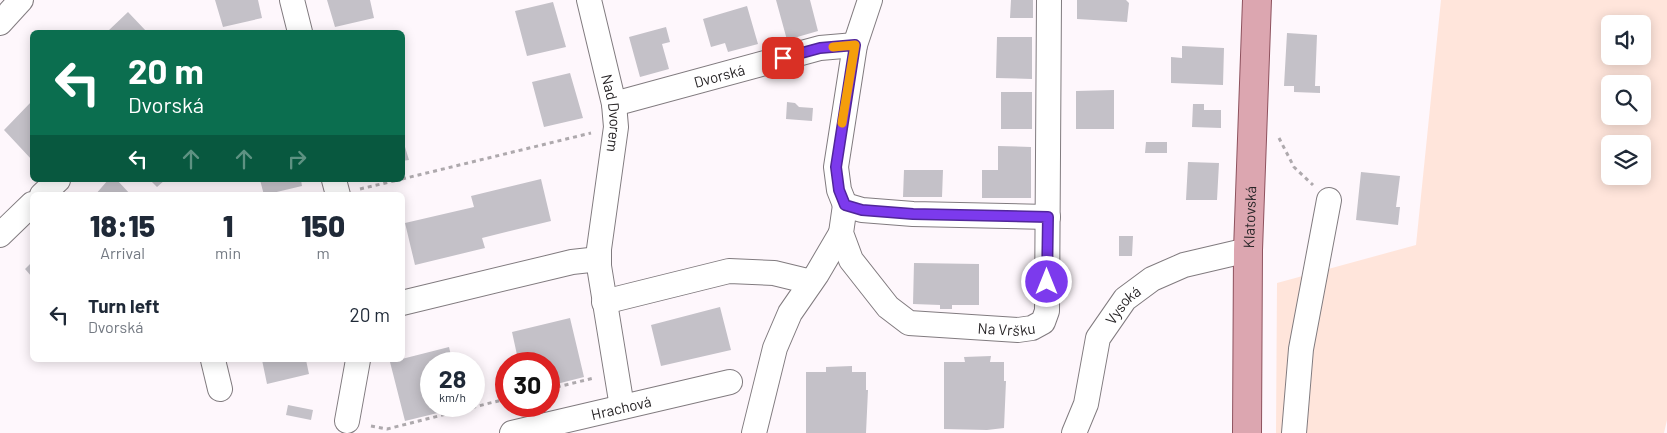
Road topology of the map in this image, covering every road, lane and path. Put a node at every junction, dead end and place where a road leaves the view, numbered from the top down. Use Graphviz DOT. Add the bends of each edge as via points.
graph roads {
  1 [pos="21,0"];
  2 [pos="292,0"];
  3 [pos="589,0"];
  4 [pos="870,0"];
  5 [pos="1049,0"];
  6 [pos="1257,0"];
  7 [pos="0,23"];
  8 [pos="300,30"];
  9 [pos="855,45"];
  10 [pos="614,104"];
  11 [pos="616,128"];
  12 [pos="1276,132"];
  13 [pos="405,178"];
  14 [pos="56,182"];
  15 [pos="390,182"];
  16 [pos="45,192"];
  17 [pos="350,192"];
  18 [pos="1329,200"];
  19 [pos="845,205"];
  20 [pos="30,206"];
  21 [pos="1048,217"];
  22 [pos="841,233"];
  23 [pos="0,235"];
  24 [pos="1248,250"];
  25 [pos="598,259"];
  26 [pos="811,282"];
  27 [pos="604,302"];
  28 [pos="405,303"];
  29 [pos="213,362"];
  30 [pos="358,362"];
  31 [pos="616,372"];
  32 [pos="730,382"];
  33 [pos="560,386"];
  34 [pos="220,389"];
  35 [pos="495,402"];
  36 [pos="622,407"];
  37 [pos="347,421"];
  38 [pos="512,433"];
  39 [pos="754,433"];
  40 [pos="1074,433"];
  41 [pos="1247,433"];
  42 [pos="1294,433"];
  1 -- 7 [label="street"];
  2 -- 8 [label="street"];
  3 -- 10 [label="street, Nad Dvorem"];
  4 -- 9 [label="street"];
  5 -- 21 [label="street, Na Vršku"];
  6 -- 24 [label="main road, Klatovská"];
  9 -- 10 [label="street, Dvorská" via="820,48"];
  9 -- 19 [label="street" via="836,167"];
  10 -- 11 [label="street, Nad Dvorem"];
  11 -- 13 [label="path"];
  11 -- 25 [label="street, Nad Dvorem"];
  12 -- 18 [label="path" via="1294,167"];
  14 -- 16 [label="street"];
  15 -- 17 [label="path"];
  18 -- 42 [label="street" via="1301,349"];
  19 -- 21 [label="street" via="862,210 913,214"];
  19 -- 22 [label="street, Na Vršku"];
  20 -- 23 [label="street"];
  21 -- 22 [label="street, Na Vršku" via="1047,311 1043,322 1025,329 909,323 888,306 851,260"];
  22 -- 26 [label="street"];
  24 -- 40 [label="street, Vysoká" via="1184,265 1152,279 1125,298 1098,338 1086,404"];
  24 -- 41 [label="main road, Klatovská"];
  25 -- 27 [label="street, Nad Dvorem"];
  25 -- 28 [label="street" via="572,262"];
  26 -- 27 [label="street" via="774,273 729,271"];
  26 -- 39 [label="street" via="790,313 775,348"];
  27 -- 31 [label="street, Nad Dvorem"];
  29 -- 34 [label="street"];
  30 -- 37 [label="street"];
  31 -- 33 [label="path"];
  31 -- 36 [label="street, Nad Dvorem"];
  32 -- 36 [label="street, Hrachová"];
  35 -- 37 [label="path" via="387,429"];
  36 -- 38 [label="street, Hrachová"];
}
